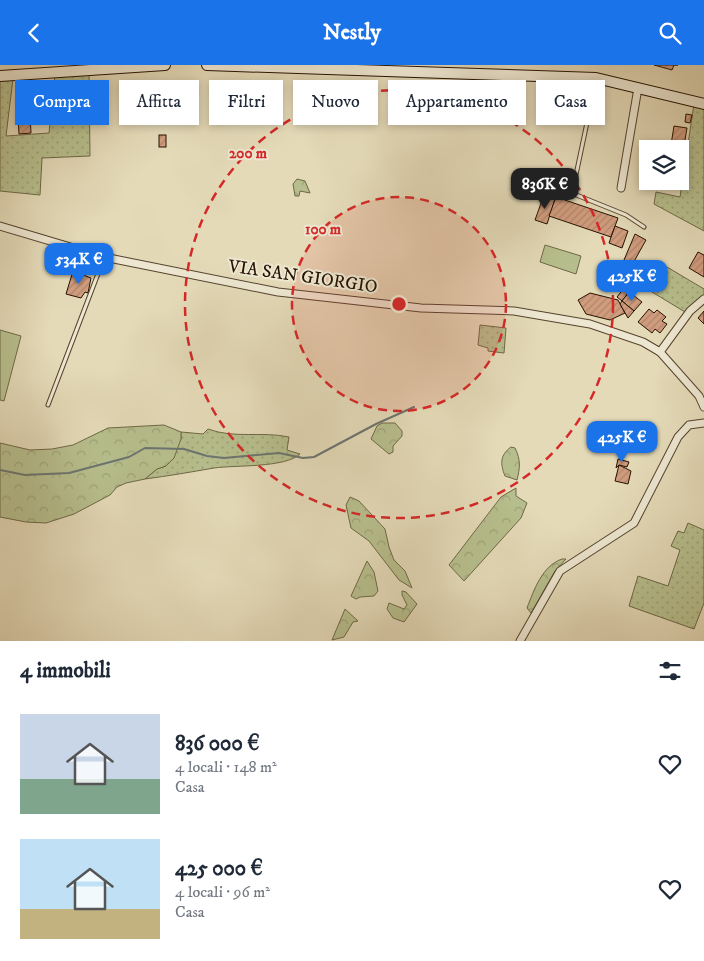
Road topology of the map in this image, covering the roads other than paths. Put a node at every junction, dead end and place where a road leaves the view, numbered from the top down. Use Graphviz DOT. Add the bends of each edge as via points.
graph roads {
  1 [pos="165,65"];
  2 [pos="207,65"];
  3 [pos="30,69"];
  4 [pos="0,76"];
  5 [pos="596,78"];
  6 [pos="638,88"];
  7 [pos="704,104"];
  8 [pos="548,187"];
  9 [pos="621,188"];
  10 [pos="573,189"];
  11 [pos="0,226"];
  12 [pos="644,227"];
  13 [pos="104,257"];
  14 [pos="704,299"];
  15 [pos="660,352"];
  16 [pos="48,405"];
  17 [pos="704,407"];
  18 [pos="704,423"];
  19 [pos="520,641"];
  1 -- 3 [label="street"];
  2 -- 5 [label="street"];
  3 -- 4 [label="street"];
  5 -- 6 [label="street"];
  5 -- 10 [label="lane"];
  6 -- 7 [label="street"];
  6 -- 9 [label="street"];
  8 -- 10 [label="lane" via="568,193"];
  10 -- 12 [label="lane" via="577,196 626,215"];
  11 -- 13 [label="street, VIA SAN GIORGIO"];
  13 -- 15 [label="street, VIA SAN GIORGIO" via="278,291 421,308 514,311 590,323 643,342"];
  13 -- 16 [label="lane"];
  14 -- 15 [label="street" via="690,311"];
  15 -- 17 [label="street, VIA SAN GIORGIO" via="699,396"];
  18 -- 19 [label="street" via="689,425 678,437 634,523 560,571"];
}
